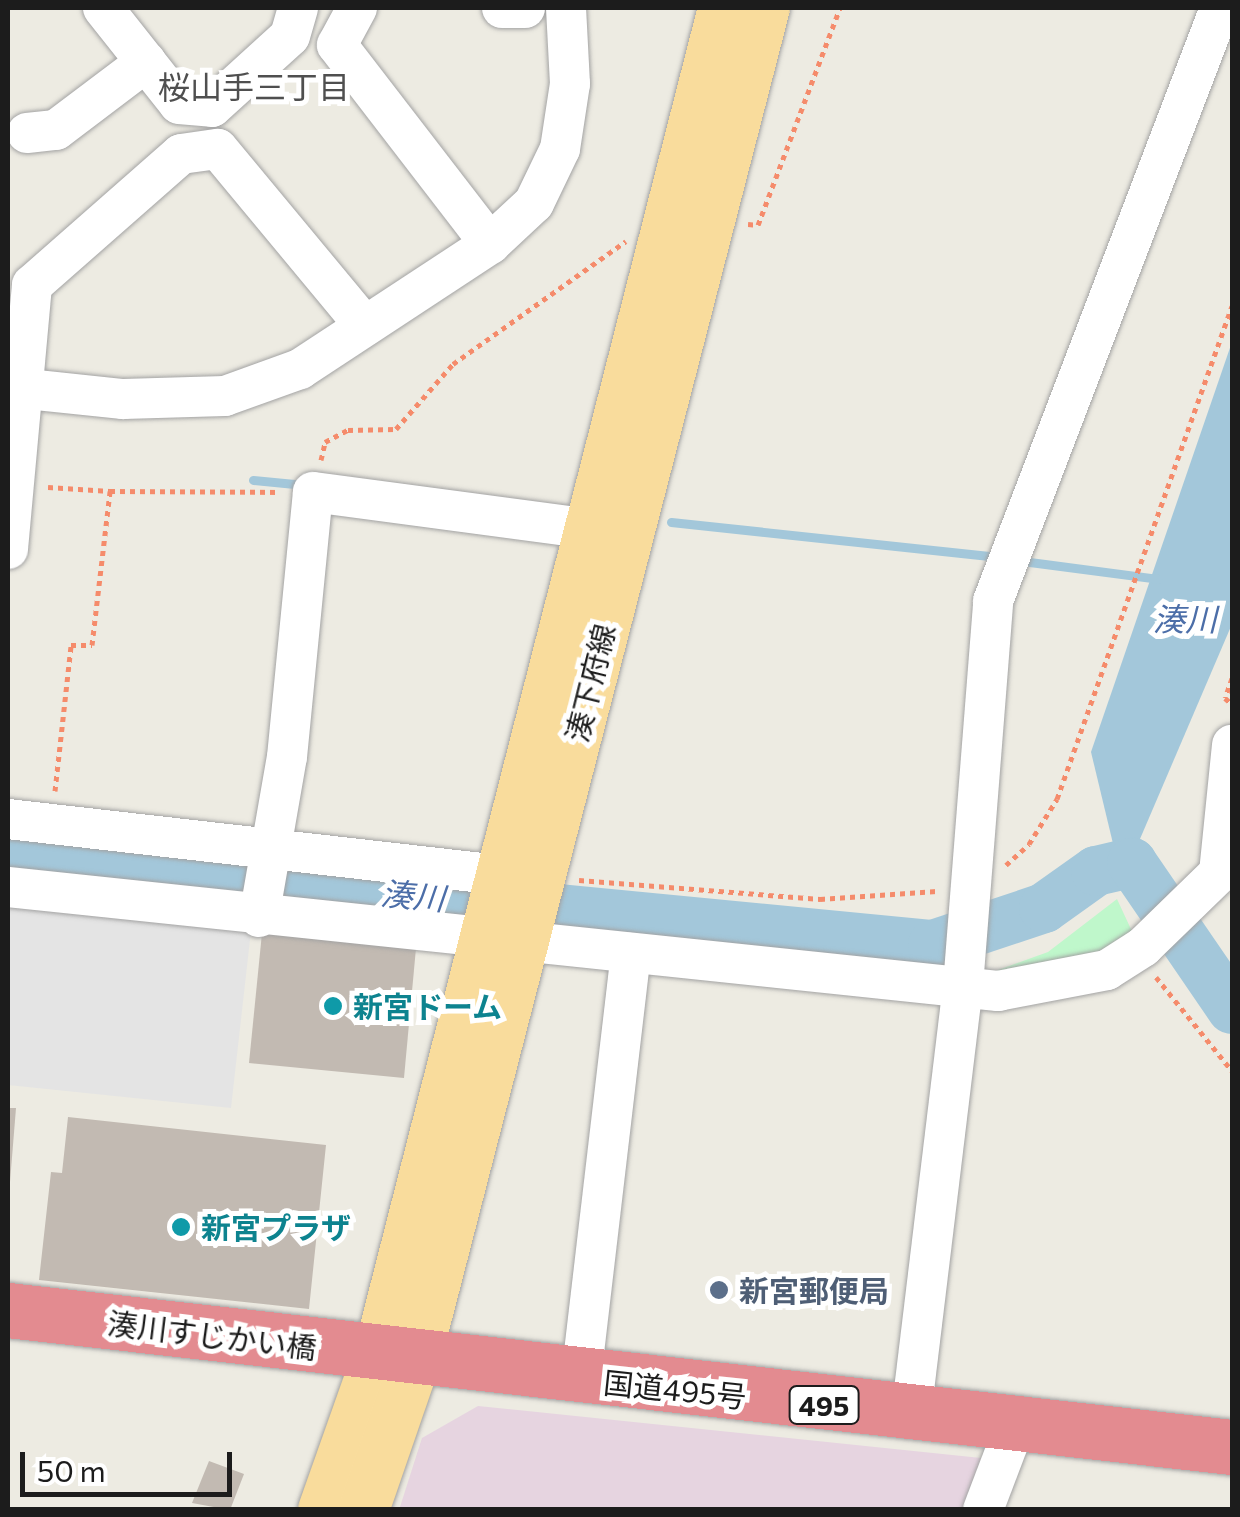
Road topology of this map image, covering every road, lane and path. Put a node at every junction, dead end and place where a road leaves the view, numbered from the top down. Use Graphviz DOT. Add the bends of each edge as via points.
graph roads {
  1 [pos="103,8"];
  2 [pos="298,8"];
  3 [pos="357,8"];
  4 [pos="502,8"];
  5 [pos="525,8"];
  6 [pos="566,8"];
  7 [pos="723,8"];
  8 [pos="764,8"];
  9 [pos="840,8"];
  10 [pos="1220,8"];
  11 [pos="146,62"];
  12 [pos="27,133"];
  13 [pos="708,222"];
  14 [pos="490,244"];
  15 [pos="662,252"];
  16 [pos="1232,306"];
  17 [pos="364,326"];
  18 [pos="14,388"];
  19 [pos="13,484"];
  20 [pos="110,491"];
  21 [pos="312,492"];
  22 [pos="591,529"];
  23 [pos="8,549"];
  24 [pos="1232,678"];
  25 [pos="1232,704"];
  26 [pos="1232,745"];
  27 [pos="8,820"];
  28 [pos="51,824"];
  29 [pos="271,847"];
  30 [pos="521,876"];
  31 [pos="8,888"];
  32 [pos="971,889"];
  33 [pos="259,917"];
  34 [pos="503,941"];
  35 [pos="1140,948"];
  36 [pos="631,952"];
  37 [pos="963,978"];
  38 [pos="1232,1071"];
  39 [pos="8,1310"];
  40 [pos="397,1357"];
  41 [pos="581,1378"];
  42 [pos="911,1415"];
  43 [pos="1016,1424"];
  44 [pos="1232,1447"];
  45 [pos="324,1510"];
  46 [pos="364,1510"];
  47 [pos="984,1510"];
  1 -- 11 [label="street"];
  2 -- 11 [label="street" via="290,36 212,107 179,104"];
  3 -- 14 [label="street" via="337,45"];
  4 -- 5 [label="street"];
  6 -- 14 [label="street" via="570,84 560,148 534,204"];
  7 -- 15 [label="main road, 湊下府線"];
  8 -- 13 [label="main road, 湊下府線"];
  9 -- 13 [label="path" via="758,224"];
  10 -- 32 [label="street" via="993,600"];
  11 -- 12 [label="street" via="56,130"];
  13 -- 30 [label="main road, 湊下府線"];
  14 -- 17 [label="street"];
  15 -- 21 [label="path" via="622,239 540,306 453,364 396,429 348,430 325,442"];
  15 -- 22 [label="main road, 湊下府線"];
  16 -- 32 [label="path" via="1057,799 1029,844"];
  17 -- 18 [label="street" via="300,369 226,396 123,400"];
  17 -- 18 [label="street" via="218,149 181,154 32,286"];
  18 -- 19 [label="street"];
  19 -- 20 [label="path"];
  19 -- 23 [label="street"];
  20 -- 21 [label="path"];
  20 -- 28 [label="path" via="92,645 71,645"];
  21 -- 22 [label="street"];
  21 -- 29 [label="street" via="287,757"];
  22 -- 30 [label="main road, 湊下府線"];
  24 -- 25 [label="path" via="1225,698"];
  26 -- 35 [label="street" via="1218,873"];
  27 -- 28 [label="street"];
  28 -- 29 [label="street"];
  29 -- 30 [label="street"];
  29 -- 33 [label="street"];
  30 -- 32 [label="path" via="820,899"];
  30 -- 34 [label="main road, 湊下府線"];
  31 -- 33 [label="street"];
  32 -- 37 [label="street"];
  33 -- 34 [label="street"];
  34 -- 36 [label="street"];
  34 -- 40 [label="main road, 湊下府線"];
  35 -- 37 [label="street" via="1107,970 1065,983 998,990"];
  35 -- 38 [label="path"];
  36 -- 37 [label="street"];
  36 -- 41 [label="street"];
  37 -- 42 [label="street"];
  39 -- 40 [label="highway, 湊川すじかい橋 / 495"];
  40 -- 41 [label="highway, 国道495号 / 495"];
  40 -- 45 [label="main road"];
  40 -- 46 [label="main road"];
  41 -- 42 [label="highway, 国道495号 / 495"];
  42 -- 43 [label="highway, 国道495号 / 495"];
  43 -- 44 [label="highway, 国道495号 / 495"];
  43 -- 47 [label="street"];
}
